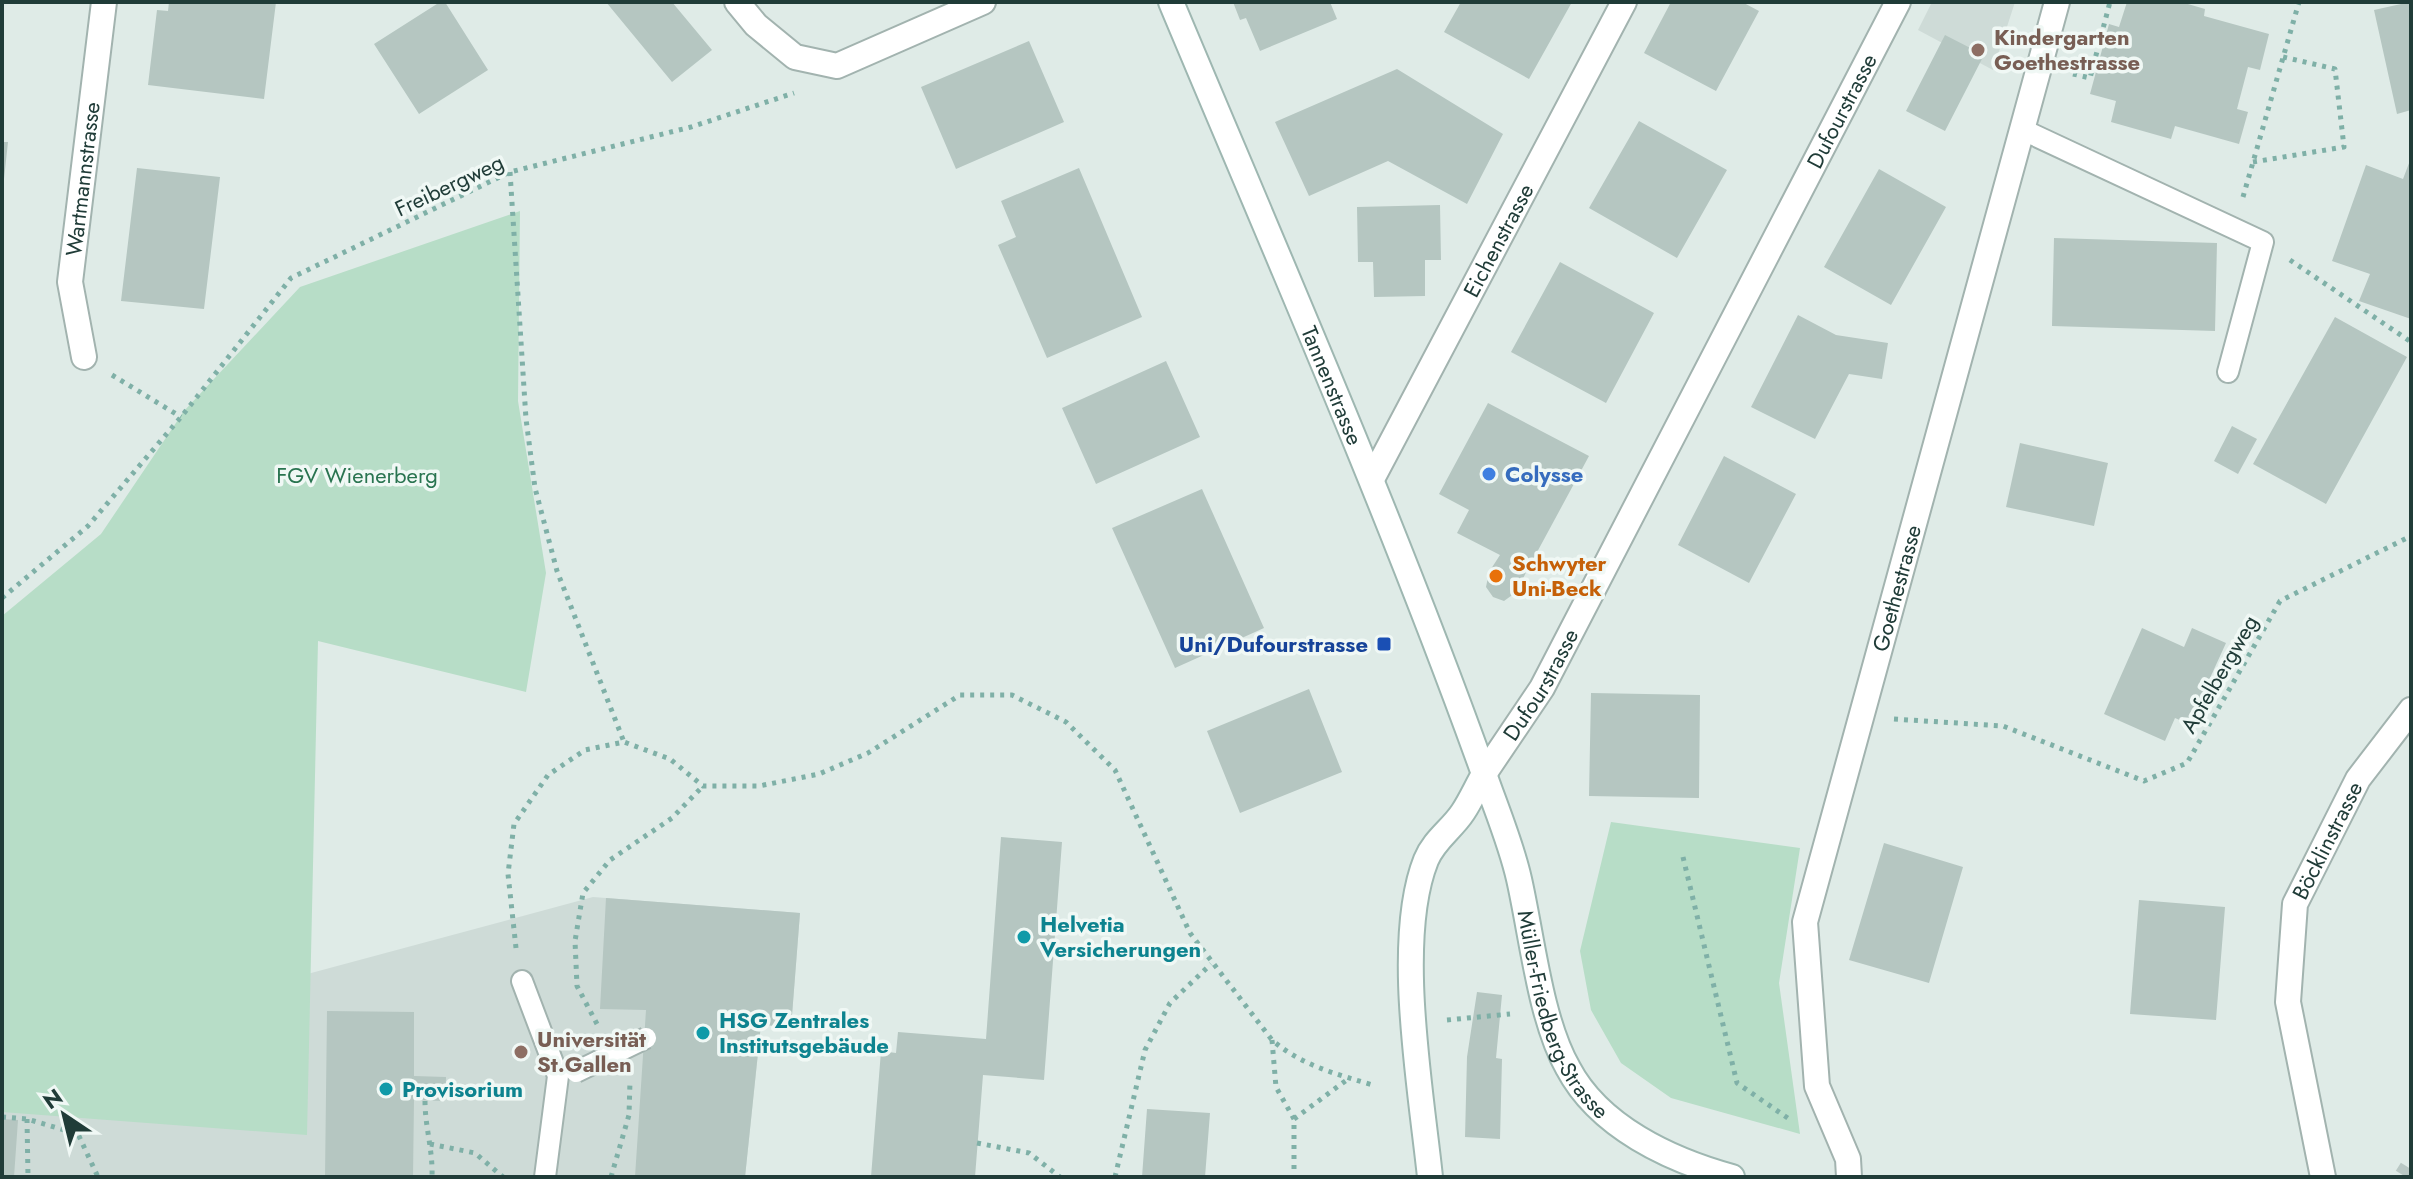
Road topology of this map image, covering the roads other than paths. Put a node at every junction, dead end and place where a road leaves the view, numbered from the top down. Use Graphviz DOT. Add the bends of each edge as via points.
graph roads {
  1 [pos="104,2"];
  2 [pos="737,2"];
  3 [pos="983,2"];
  4 [pos="1171,2"];
  5 [pos="1624,2"];
  6 [pos="1898,2"];
  7 [pos="2057,2"];
  8 [pos="2021,129"];
  9 [pos="84,357"];
  10 [pos="2228,372"];
  11 [pos="1372,479"];
  12 [pos="2411,710"];
  13 [pos="1484,774"];
  14 [pos="522,981"];
  15 [pos="646,1038"];
  16 [pos="567,1074"];
  17 [pos="545,1177"];
  18 [pos="1430,1177"];
  19 [pos="1732,1177"];
  20 [pos="1849,1177"];
  21 [pos="2323,1177"];
  1 -- 9 [label="street, Wartmannstrasse" via="70,282"];
  2 -- 3 [label="street" via="795,57 837,66"];
  4 -- 11 [label="street, Tannenstrasse"];
  5 -- 11 [label="street, Eichenstrasse"];
  6 -- 13 [label="street, Dufourstrasse" via="1542,688"];
  7 -- 8 [label="street, Goethestrasse"];
  8 -- 10 [label="lane" via="2263,242"];
  8 -- 20 [label="street, Goethestrasse" via="1805,922 1817,1086 1848,1159"];
  11 -- 13 [label="street, Tannenstrasse"];
  12 -- 21 [label="street, Böcklinstrasse" via="2358,779 2295,904 2288,1002"];
  13 -- 18 [label="street, Dufourstrasse" via="1462,814 1427,858 1412,906 1411,959"];
  13 -- 19 [label="street, Müller-Friedberg-Strasse" via="1518,874 1556,1040 1567,1067 1583,1092 1619,1125 1703,1169"];
  14 -- 16 [label="lane"];
  15 -- 16 [label="lane, bridge"];
  16 -- 17 [label="lane"];
}
